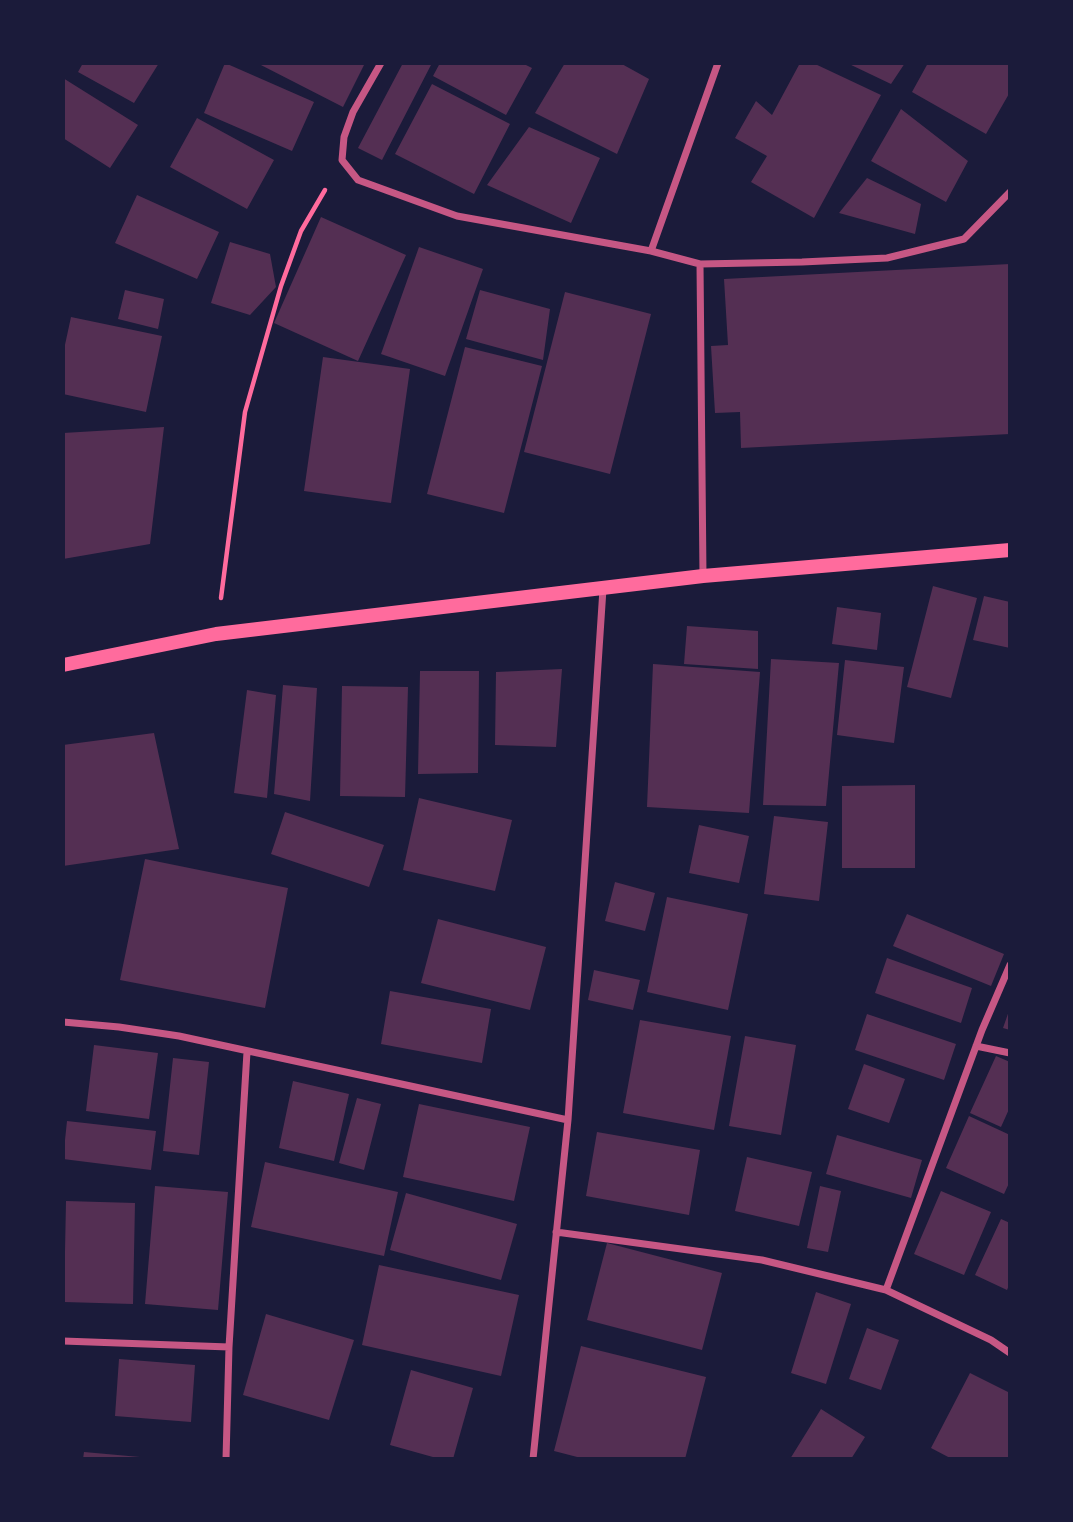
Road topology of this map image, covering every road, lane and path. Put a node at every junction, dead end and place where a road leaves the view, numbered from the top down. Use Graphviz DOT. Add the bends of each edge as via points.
graph roads {
  1 [pos="381,63"];
  2 [pos="718,63"];
  3 [pos="342,160"];
  4 [pos="1010,192"];
  5 [pos="651,251"];
  6 [pos="700,264"];
  7 [pos="1010,550"];
  8 [pos="703,576"];
  9 [pos="603,589"];
  10 [pos="216,634"];
  11 [pos="63,665"];
  12 [pos="1010,965"];
  13 [pos="63,1022"];
  14 [pos="976,1046"];
  15 [pos="247,1052"];
  16 [pos="1010,1053"];
  17 [pos="568,1120"];
  18 [pos="556,1232"];
  19 [pos="886,1290"];
  20 [pos="63,1341"];
  21 [pos="229,1347"];
  22 [pos="1010,1353"];
  23 [pos="226,1459"];
  24 [pos="533,1459"];
  1 -- 3 [label="street" via="353,112"];
  2 -- 5 [label="street"];
  3 -- 5 [label="street" via="358,180 457,216"];
  3 -- 10 [label="path" via="301,231 245,412"];
  4 -- 6 [label="street" via="964,239 887,258"];
  5 -- 6 [label="street"];
  6 -- 8 [label="street"];
  7 -- 8 [label="main road"];
  8 -- 9 [label="main road"];
  9 -- 10 [label="main road"];
  9 -- 17 [label="street"];
  10 -- 11 [label="main road"];
  12 -- 14 [label="street"];
  13 -- 15 [label="street" via="178,1036"];
  14 -- 16 [label="street"];
  14 -- 19 [label="street"];
  15 -- 17 [label="street"];
  15 -- 21 [label="street"];
  17 -- 18 [label="street"];
  18 -- 19 [label="street" via="762,1260"];
  18 -- 24 [label="street"];
  19 -- 22 [label="street"];
  20 -- 21 [label="street"];
  21 -- 23 [label="street"];
}
